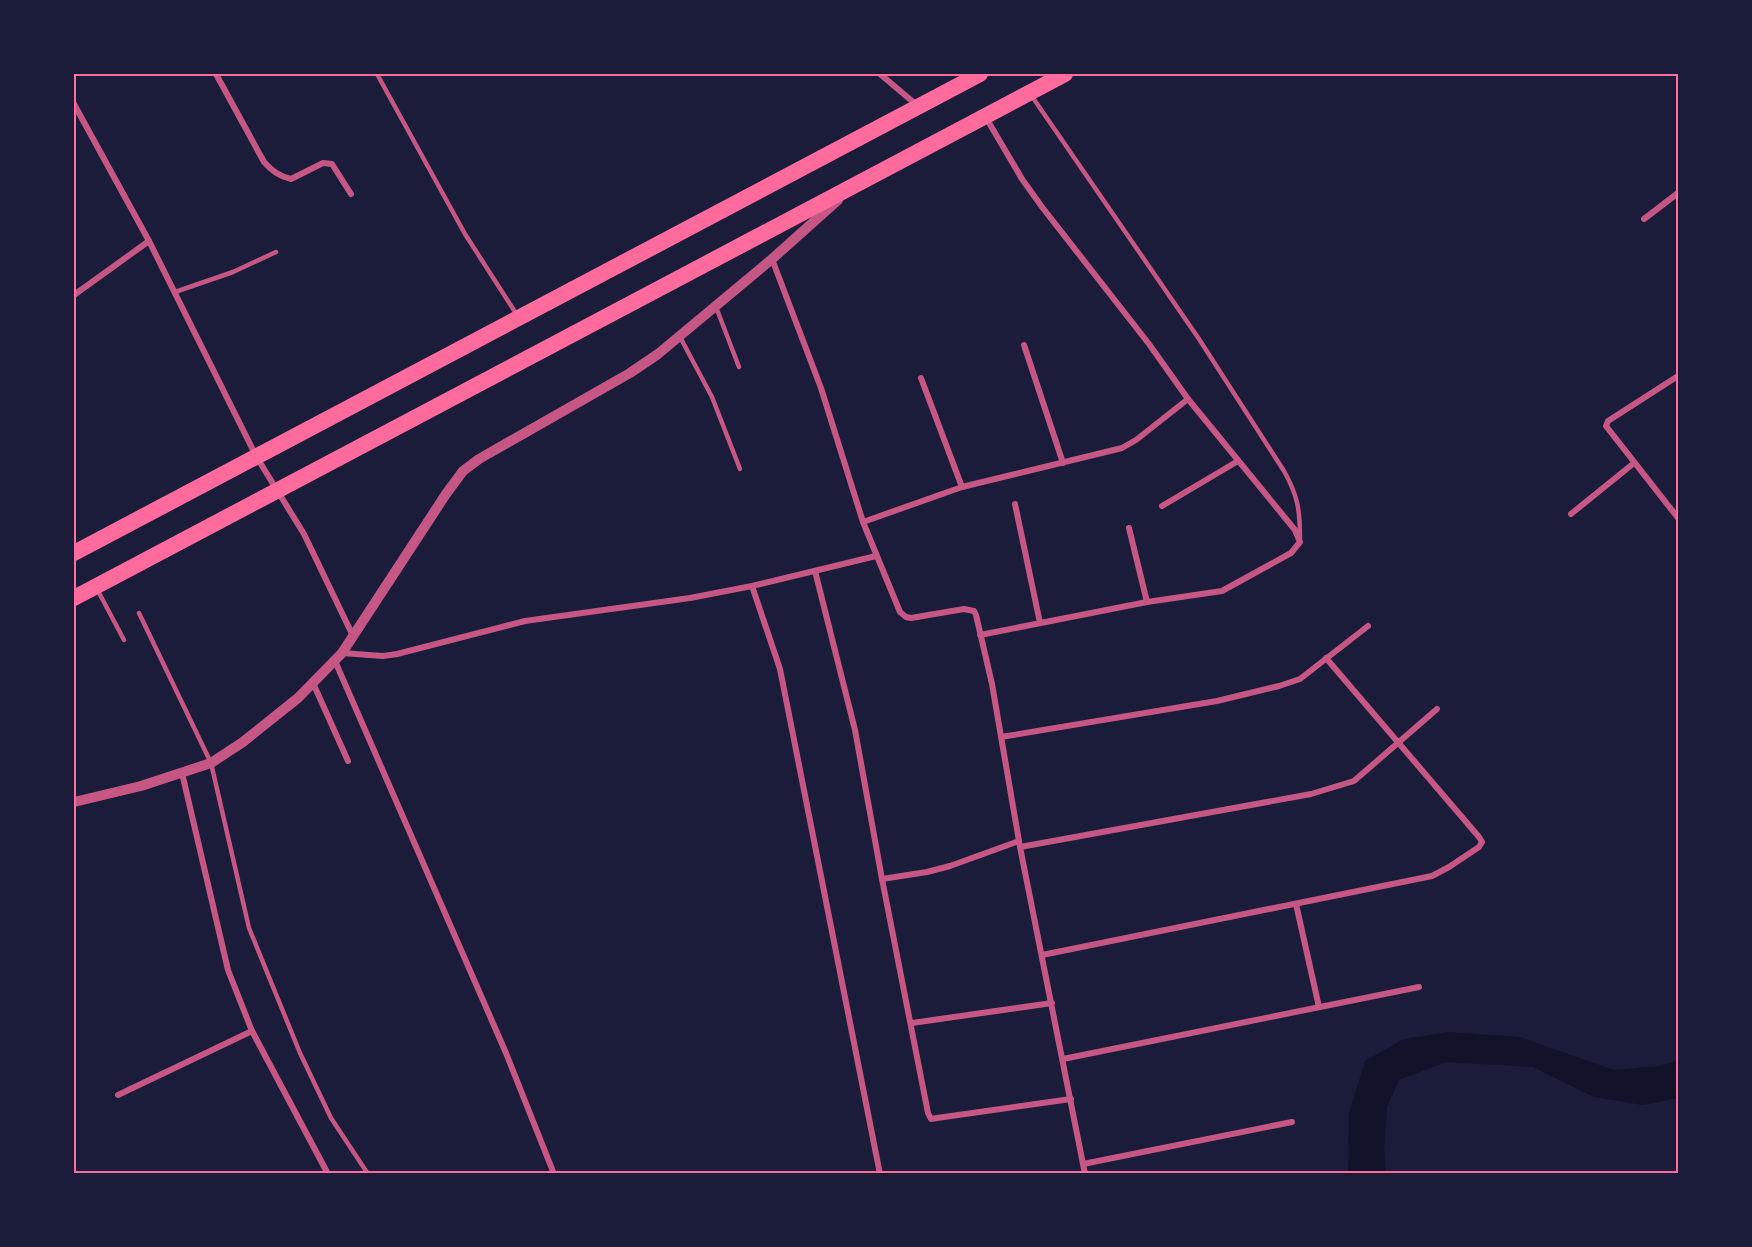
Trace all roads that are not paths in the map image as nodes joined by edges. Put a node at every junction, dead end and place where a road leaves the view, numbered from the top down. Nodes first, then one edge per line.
1 (216, 74) edge
2 (377, 74) edge
3 (880, 74) edge
4 (980, 74) edge
5 (1065, 74) edge
6 (1029, 93) junction
7 (74, 104) edge
8 (918, 106) junction
9 (985, 116) junction
10 (884, 169) junction
11 (1678, 193) edge
12 (351, 194) dead end
13 (1644, 219) dead end
14 (149, 242) junction
15 (276, 252) dead end
16 (771, 259) junction
17 (175, 292) junction
18 (74, 295) edge
19 (716, 307) junction
20 (518, 317) junction
21 (681, 337) junction
22 (1024, 345) dead end
23 (739, 367) dead end
24 (1678, 376) edge
25 (921, 378) dead end
26 (1188, 399) junction
27 (256, 456) junction
28 (1238, 461) junction
29 (1063, 463) junction
30 (1634, 463) junction
31 (740, 469) dead end
32 (962, 487) junction
33 (278, 489) junction
34 (1015, 504) dead end
35 (1678, 505) edge
36 (1162, 506) dead end
37 (1671, 509) junction
38 (1571, 514) dead end
39 (1678, 518) edge
40 (863, 522) junction
41 (1129, 528) dead end
42 (1300, 542) junction
43 (74, 553) edge
44 (876, 556) junction
45 (815, 571) junction
46 (95, 586) junction
47 (752, 586) junction
48 (74, 598) edge
49 (1147, 602) junction
50 (139, 613) dead end
51 (1040, 623) junction
52 (1368, 626) dead end
53 (980, 635) junction
54 (353, 636) junction
55 (124, 640) dead end
56 (339, 657) junction
57 (1326, 658) junction
58 (313, 683) junction
59 (1437, 710) dead end
60 (1001, 737) junction
61 (1398, 741) junction
62 (348, 761) dead end
63 (211, 763) junction
64 (182, 774) junction
65 (74, 802) edge
66 (1020, 844) junction
67 (882, 879) junction
68 (1296, 904) junction
69 (1042, 955) junction
70 (1419, 987) dead end
71 (1052, 1003) junction
72 (1319, 1007) junction
73 (912, 1023) junction
74 (252, 1030) junction
75 (1063, 1059) junction
76 (118, 1095) dead end
77 (1071, 1099) junction
78 (1292, 1122) dead end
79 (1083, 1164) junction
80 (328, 1173) edge
81 (368, 1173) edge
82 (554, 1173) edge
83 (880, 1173) edge
84 (1085, 1173) edge

1 - 12 street
2 - 20 lane
3 - 8 street
4 - 8 highway
5 - 6 highway
6 - 9 highway
6 - 42 lane
7 - 14 street
8 - 20 highway
9 - 10 highway
9 - 26 street
10 - 16 street
10 - 33 highway
11 - 13 street
14 - 17 street
14 - 18 street
15 - 17 lane
16 - 19 street
16 - 40 street
17 - 27 street
19 - 21 street
19 - 23 lane
20 - 27 highway
21 - 31 lane
21 - 54 street
22 - 29 street
24 - 30 street
25 - 32 street
26 - 28 street
26 - 29 street
27 - 33 street
27 - 43 highway
28 - 36 street
28 - 42 street
29 - 32 street
30 - 37 street
30 - 38 street
32 - 40 street
33 - 46 highway
33 - 54 street
34 - 51 street
35 - 37 street
37 - 39 street
40 - 44 street
41 - 49 street
42 - 49 street
44 - 45 street
44 - 53 street
45 - 47 street
45 - 67 street
46 - 48 highway
46 - 55 lane
47 - 56 street
47 - 83 street
49 - 51 street
50 - 63 lane
51 - 53 street
52 - 57 street
53 - 60 street
54 - 56 street
56 - 58 street
56 - 82 street
57 - 60 street
57 - 61 street
58 - 62 street
58 - 63 street
59 - 61 street
60 - 66 street
61 - 66 street
61 - 68 street
63 - 64 street
63 - 81 lane
64 - 65 street
64 - 74 street
66 - 67 street
66 - 69 street
67 - 73 street
68 - 69 street
68 - 72 street
69 - 71 street
70 - 72 street
71 - 73 street
71 - 75 street
72 - 75 street
73 - 77 street
74 - 76 street
74 - 80 street
75 - 77 street
77 - 79 street
78 - 79 street
79 - 84 street

